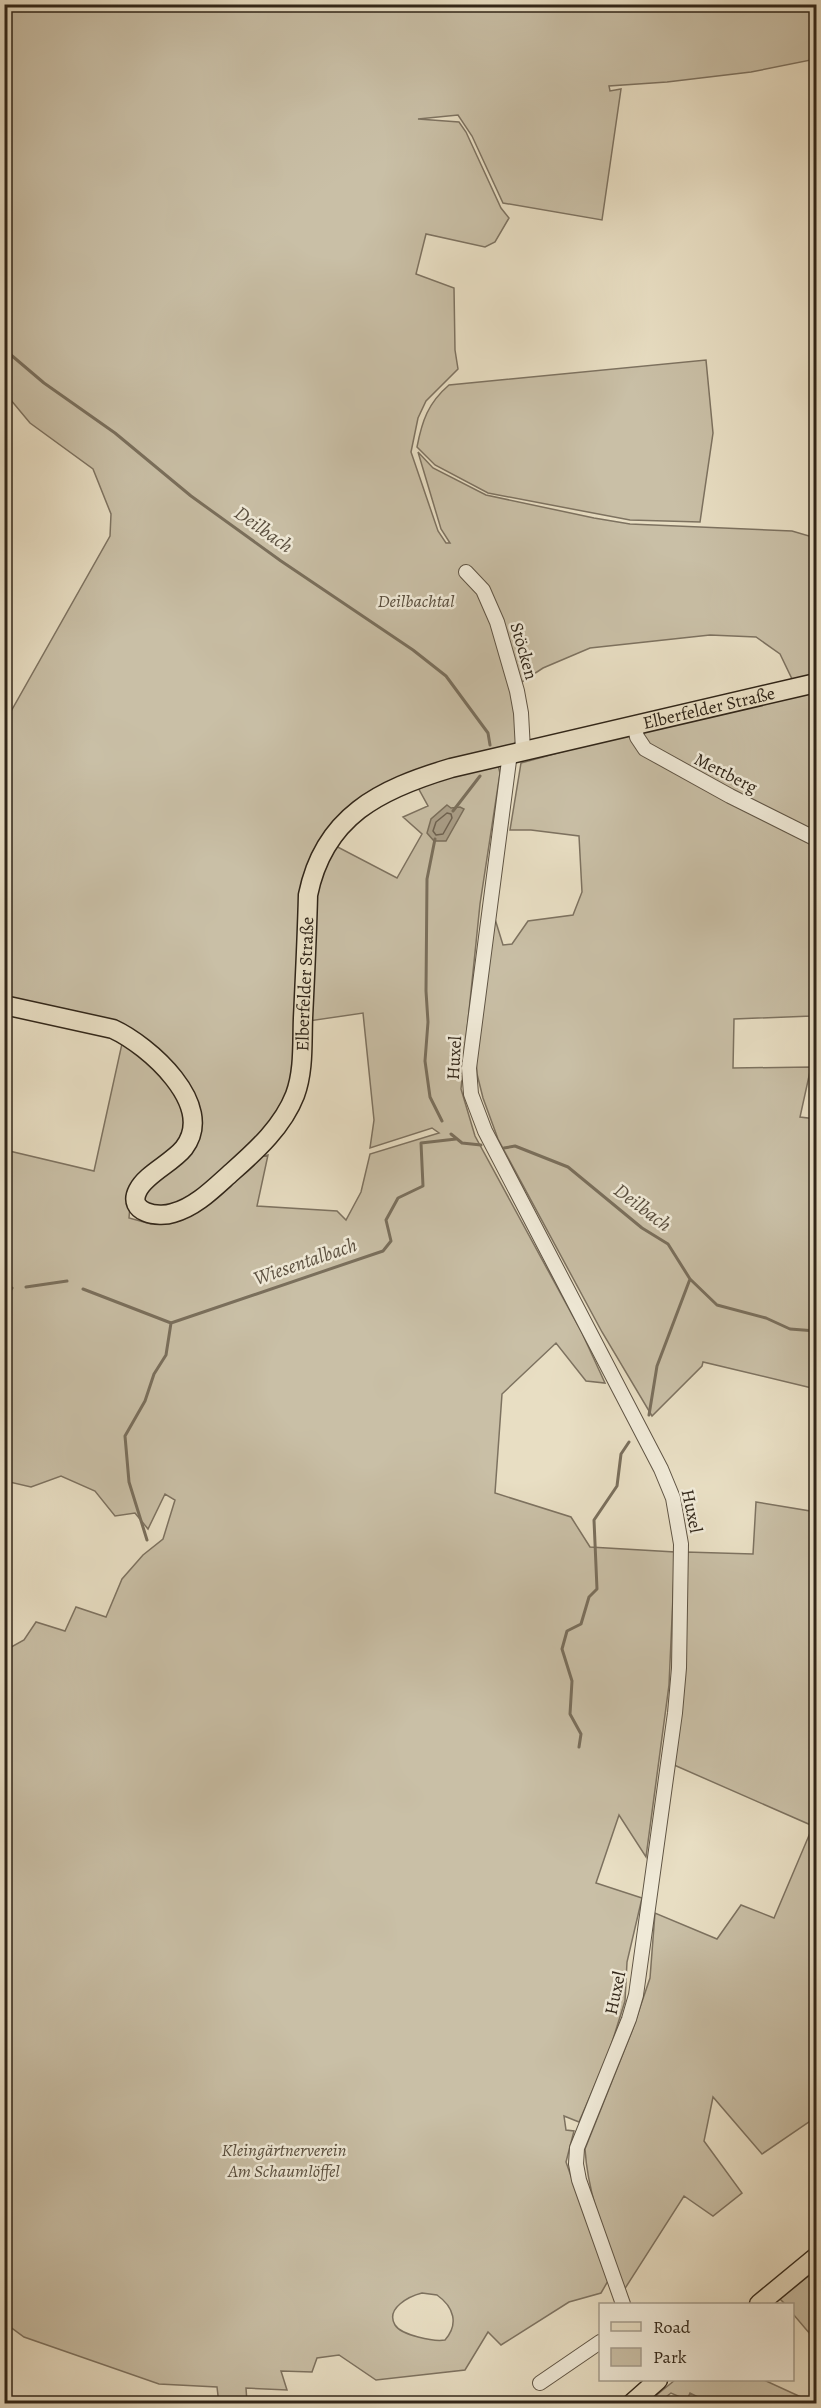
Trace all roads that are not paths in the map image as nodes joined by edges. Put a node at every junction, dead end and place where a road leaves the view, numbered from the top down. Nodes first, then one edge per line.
1 (466, 572) dead end
2 (816, 683) edge
3 (634, 724) junction
4 (516, 751) junction
5 (816, 839) edge
6 (4, 1005) edge
7 (816, 2257) edge
8 (623, 2303) edge
9 (760, 2303) edge
10 (599, 2343) edge
11 (654, 2381) edge
12 (540, 2383) dead end
13 (631, 2403) edge

1 - 4 street, Stöcken
2 - 3 main road, Elberfelder Straße
3 - 4 main road, Elberfelder Straße
3 - 5 street, Mettberg
4 - 6 main road, Elberfelder Straße
4 - 8 street, Huxel
7 - 9 main road
10 - 12 street
11 - 13 main road

